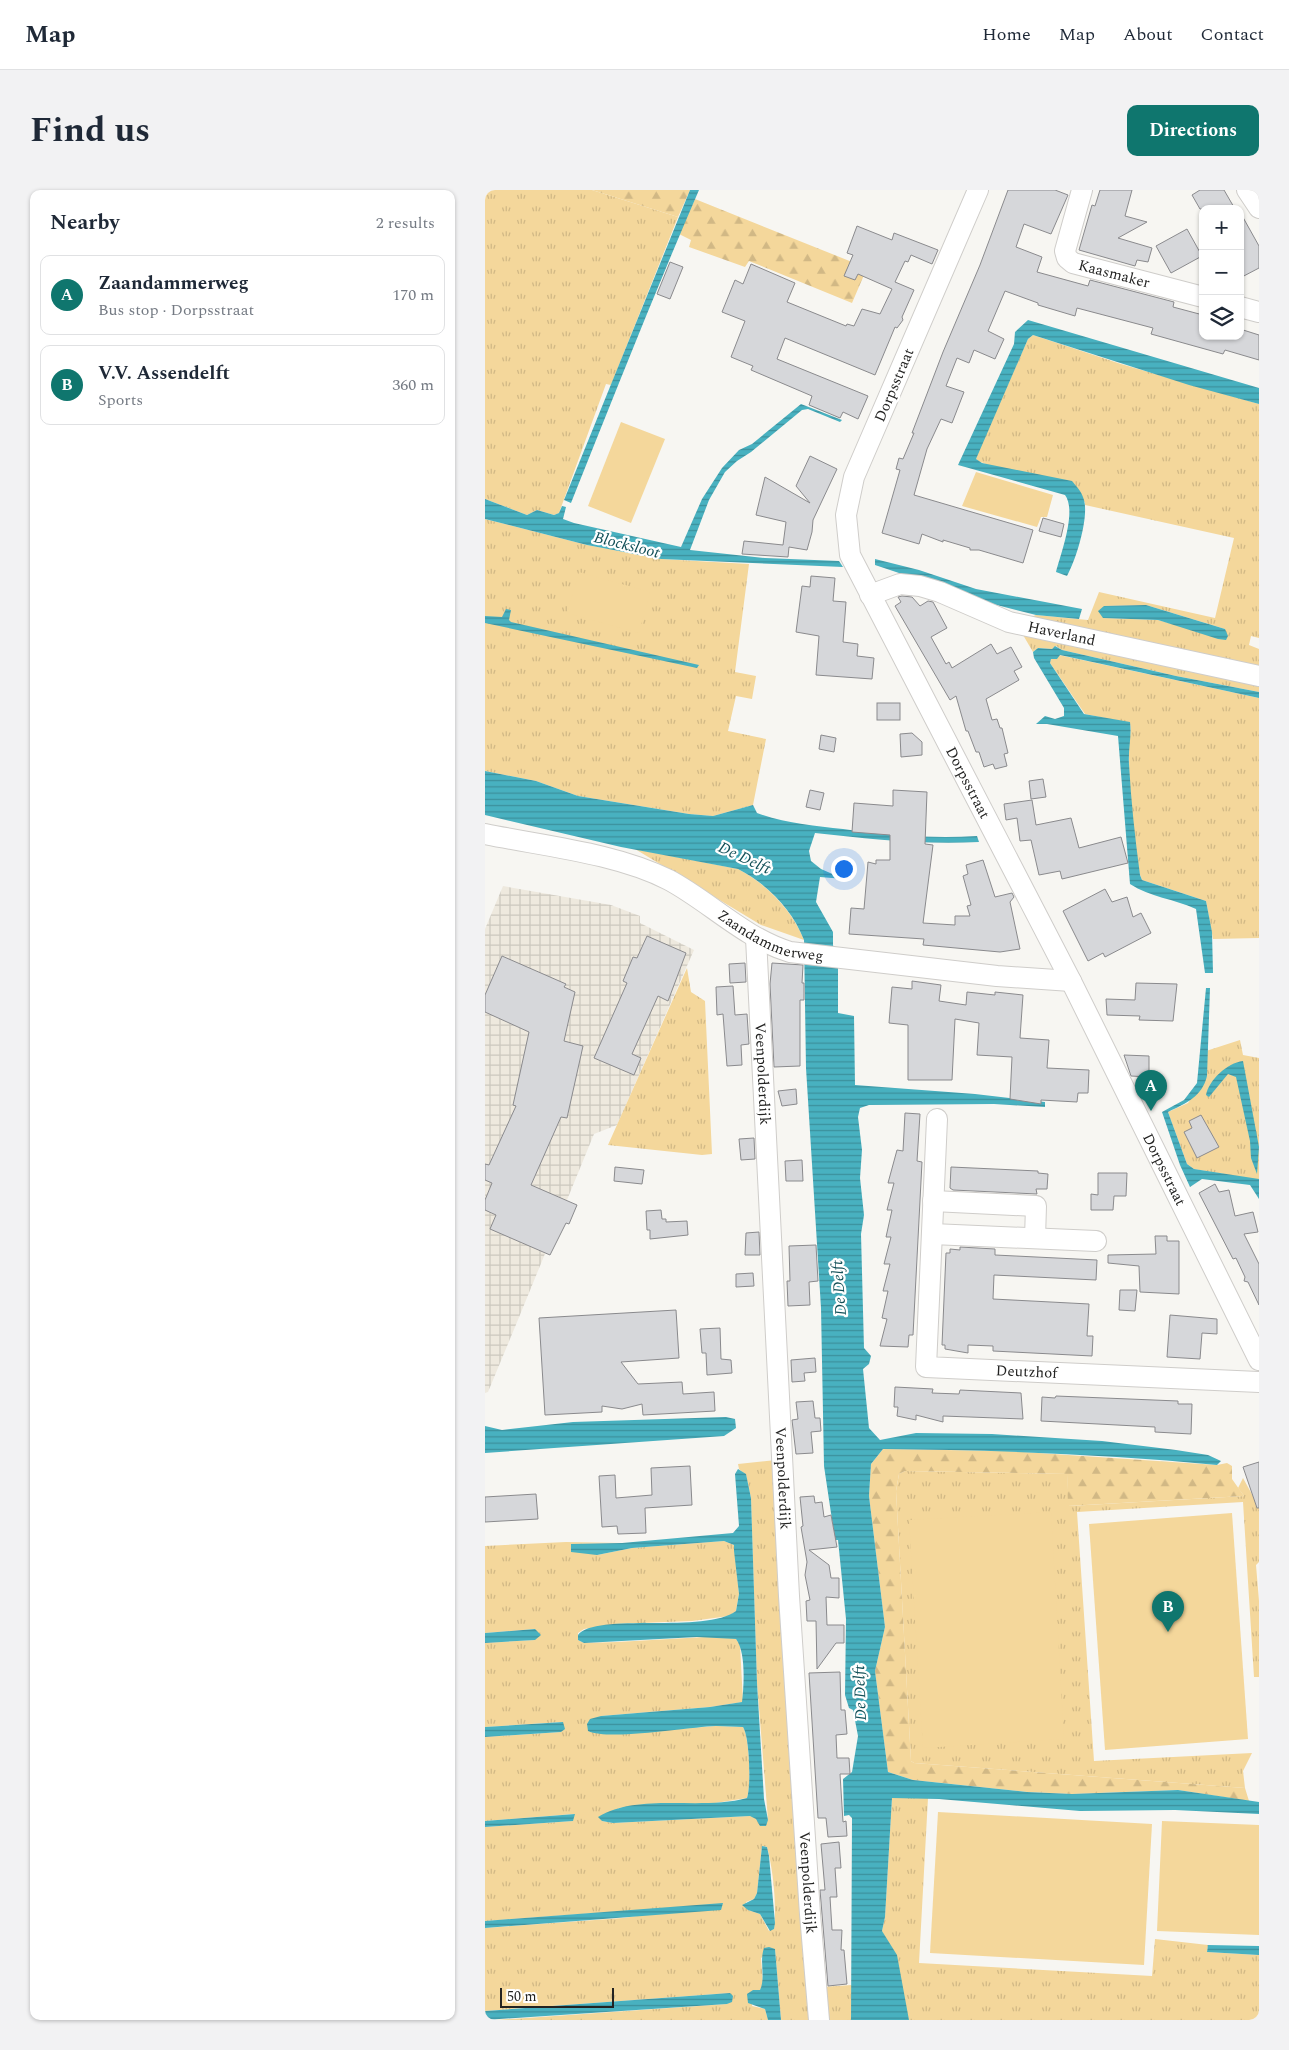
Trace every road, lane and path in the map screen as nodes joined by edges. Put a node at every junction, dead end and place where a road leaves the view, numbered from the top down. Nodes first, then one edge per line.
1 (978, 190) edge
2 (1082, 190) edge
3 (1247, 190) edge
4 (1259, 208) edge
5 (1199, 296) edge
6 (870, 595) junction
7 (1259, 676) edge
8 (485, 834) edge
9 (757, 938) junction
10 (1071, 981) junction
11 (937, 1119) dead end
12 (933, 1201) junction
13 (932, 1234) junction
14 (1035, 1238) junction
15 (1096, 1241) dead end
16 (1259, 1360) edge
17 (1259, 1382) edge
18 (819, 2020) edge

1 - 6 street, Dorpsstraat
2 - 5 street, Kaasmaker
3 - 4 street
6 - 7 street, Haverland
6 - 10 street, Dorpsstraat
8 - 9 street, Zaandammerweg
9 - 10 street, Zaandammerweg
9 - 18 street, Veenpolderdijk
10 - 16 street, Dorpsstraat
11 - 12 street, Deutzhof
12 - 13 street, Deutzhof
12 - 14 street
13 - 14 street
13 - 17 street, Deutzhof
14 - 15 street

